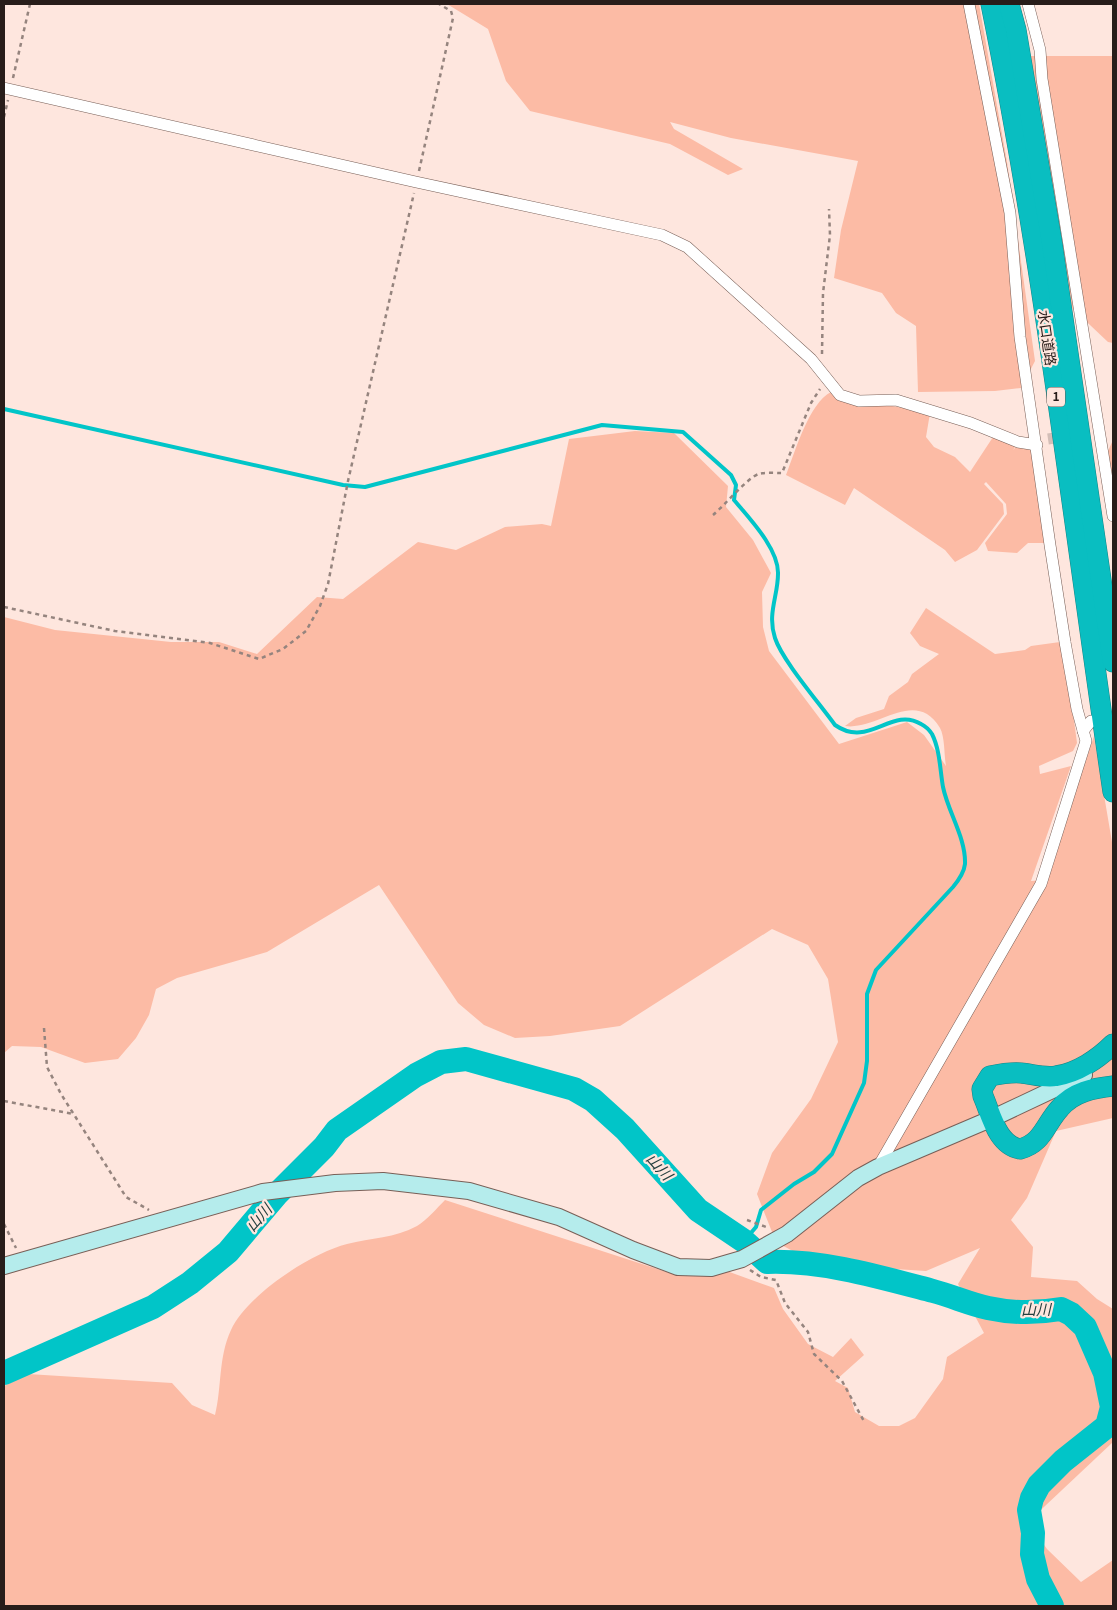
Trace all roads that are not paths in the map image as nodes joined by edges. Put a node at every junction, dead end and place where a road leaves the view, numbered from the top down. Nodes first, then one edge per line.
1 (969, 4) edge
2 (991, 4) edge
3 (1009, 4) edge
4 (1028, 4) edge
5 (7, 88) edge
6 (1040, 442) junction
7 (1113, 516) edge
8 (1113, 662) edge
9 (1091, 721) dead end
10 (1083, 731) junction
11 (1113, 792) edge
12 (1113, 1044) edge
13 (1113, 1056) edge
14 (1113, 1086) edge
15 (993, 1118) junction
16 (878, 1167) junction
17 (4, 1266) edge

1 - 6 street
2 - 11 highway, 水口道路 / 1
3 - 8 highway, 水口道路 / 1
4 - 7 street
5 - 6 street
6 - 10 street
9 - 10 street
10 - 16 street
12 - 15 highway
13 - 15 street
14 - 15 highway
15 - 16 street
16 - 17 street

